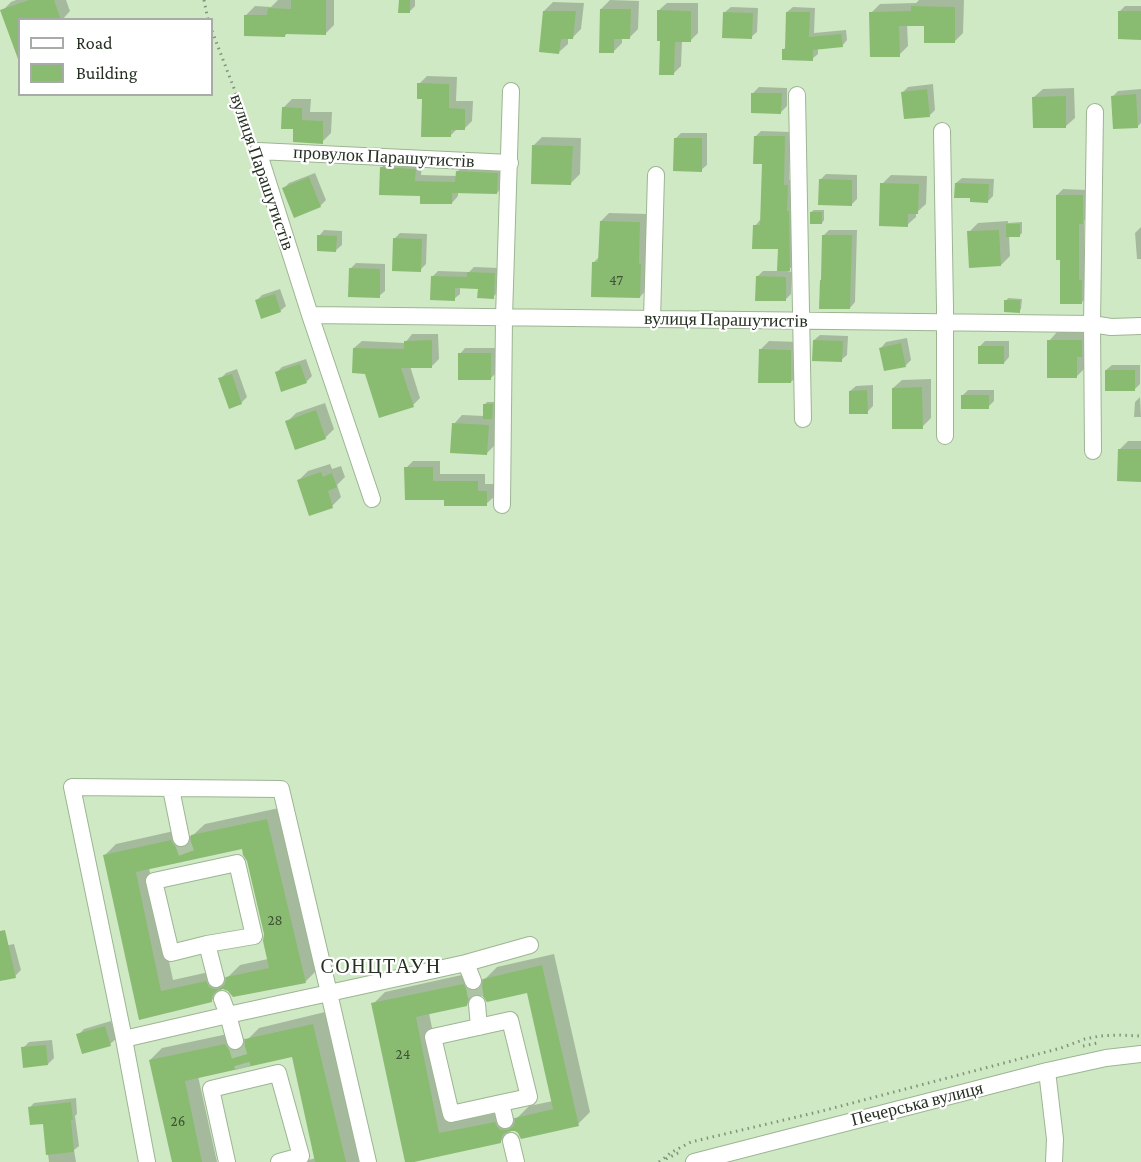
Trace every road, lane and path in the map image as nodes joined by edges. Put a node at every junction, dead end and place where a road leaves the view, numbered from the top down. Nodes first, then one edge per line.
1 (204, 0) edge
2 (208, 18) edge
3 (213, 34) edge
4 (511, 91) dead end
5 (797, 95) dead end
6 (1095, 112) dead end
7 (942, 131) dead end
8 (258, 151) junction
9 (510, 163) junction
10 (656, 175) dead end
11 (310, 315) junction
12 (504, 317) junction
13 (652, 319) junction
14 (800, 321) junction
15 (945, 323) junction
16 (1092, 324) junction
17 (1141, 326) edge
18 (802, 419) dead end
19 (945, 436) dead end
20 (1093, 451) dead end
21 (372, 499) dead end
22 (502, 505) dead end
23 (171, 789) junction
24 (181, 838) tunnel mouth
25 (207, 944) junction
26 (531, 945) dead end
27 (466, 963) junction
28 (216, 979) dead end
29 (473, 981) tunnel mouth
30 (329, 993) junction
31 (477, 1004) tunnel mouth
32 (225, 1007) junction
33 (479, 1027) junction
34 (1141, 1036) edge
35 (124, 1039) junction
36 (235, 1041) tunnel mouth
37 (1141, 1054) edge
38 (1047, 1071) junction
39 (501, 1103) junction
40 (506, 1120) dead end
41 (511, 1141) dead end
42 (147, 1162) edge
43 (227, 1162) edge
44 (279, 1162) edge
45 (368, 1162) edge
46 (516, 1162) edge
47 (659, 1162) edge
48 (694, 1162) edge
49 (1054, 1162) edge

1 - 2 path
3 - 8 path, вулиця Парашутистів
4 - 9 street
5 - 14 street
6 - 16 street
7 - 15 street
8 - 9 street, провулок Парашутистів
8 - 11 street, вулиця Парашутистів
9 - 12 street
10 - 13 street
11 - 12 street, вулиця Парашутистів
11 - 21 street, вулиця Парашутистів
12 - 13 street, вулиця Парашутистів
12 - 22 street
13 - 14 street, вулиця Парашутистів
14 - 15 street, вулиця Парашутистів
14 - 18 street
15 - 16 street, вулиця Парашутистів
15 - 19 street
16 - 17 street, вулиця Парашутистів
16 - 20 street
23 - 24 street
23 - 30 street
23 - 35 street
25 - 25 street
25 - 28 street
26 - 27 street
27 - 29 street
27 - 30 street
30 - 32 street
30 - 45 street
31 - 33 street
32 - 35 street
32 - 36 street
33 - 39 street
33 - 39 street
34 - 47 path
35 - 42 street
37 - 38 street, Печерська вулиця
38 - 48 street, Печерська вулиця
38 - 49 street
39 - 40 street
41 - 46 street
43 - 44 street

